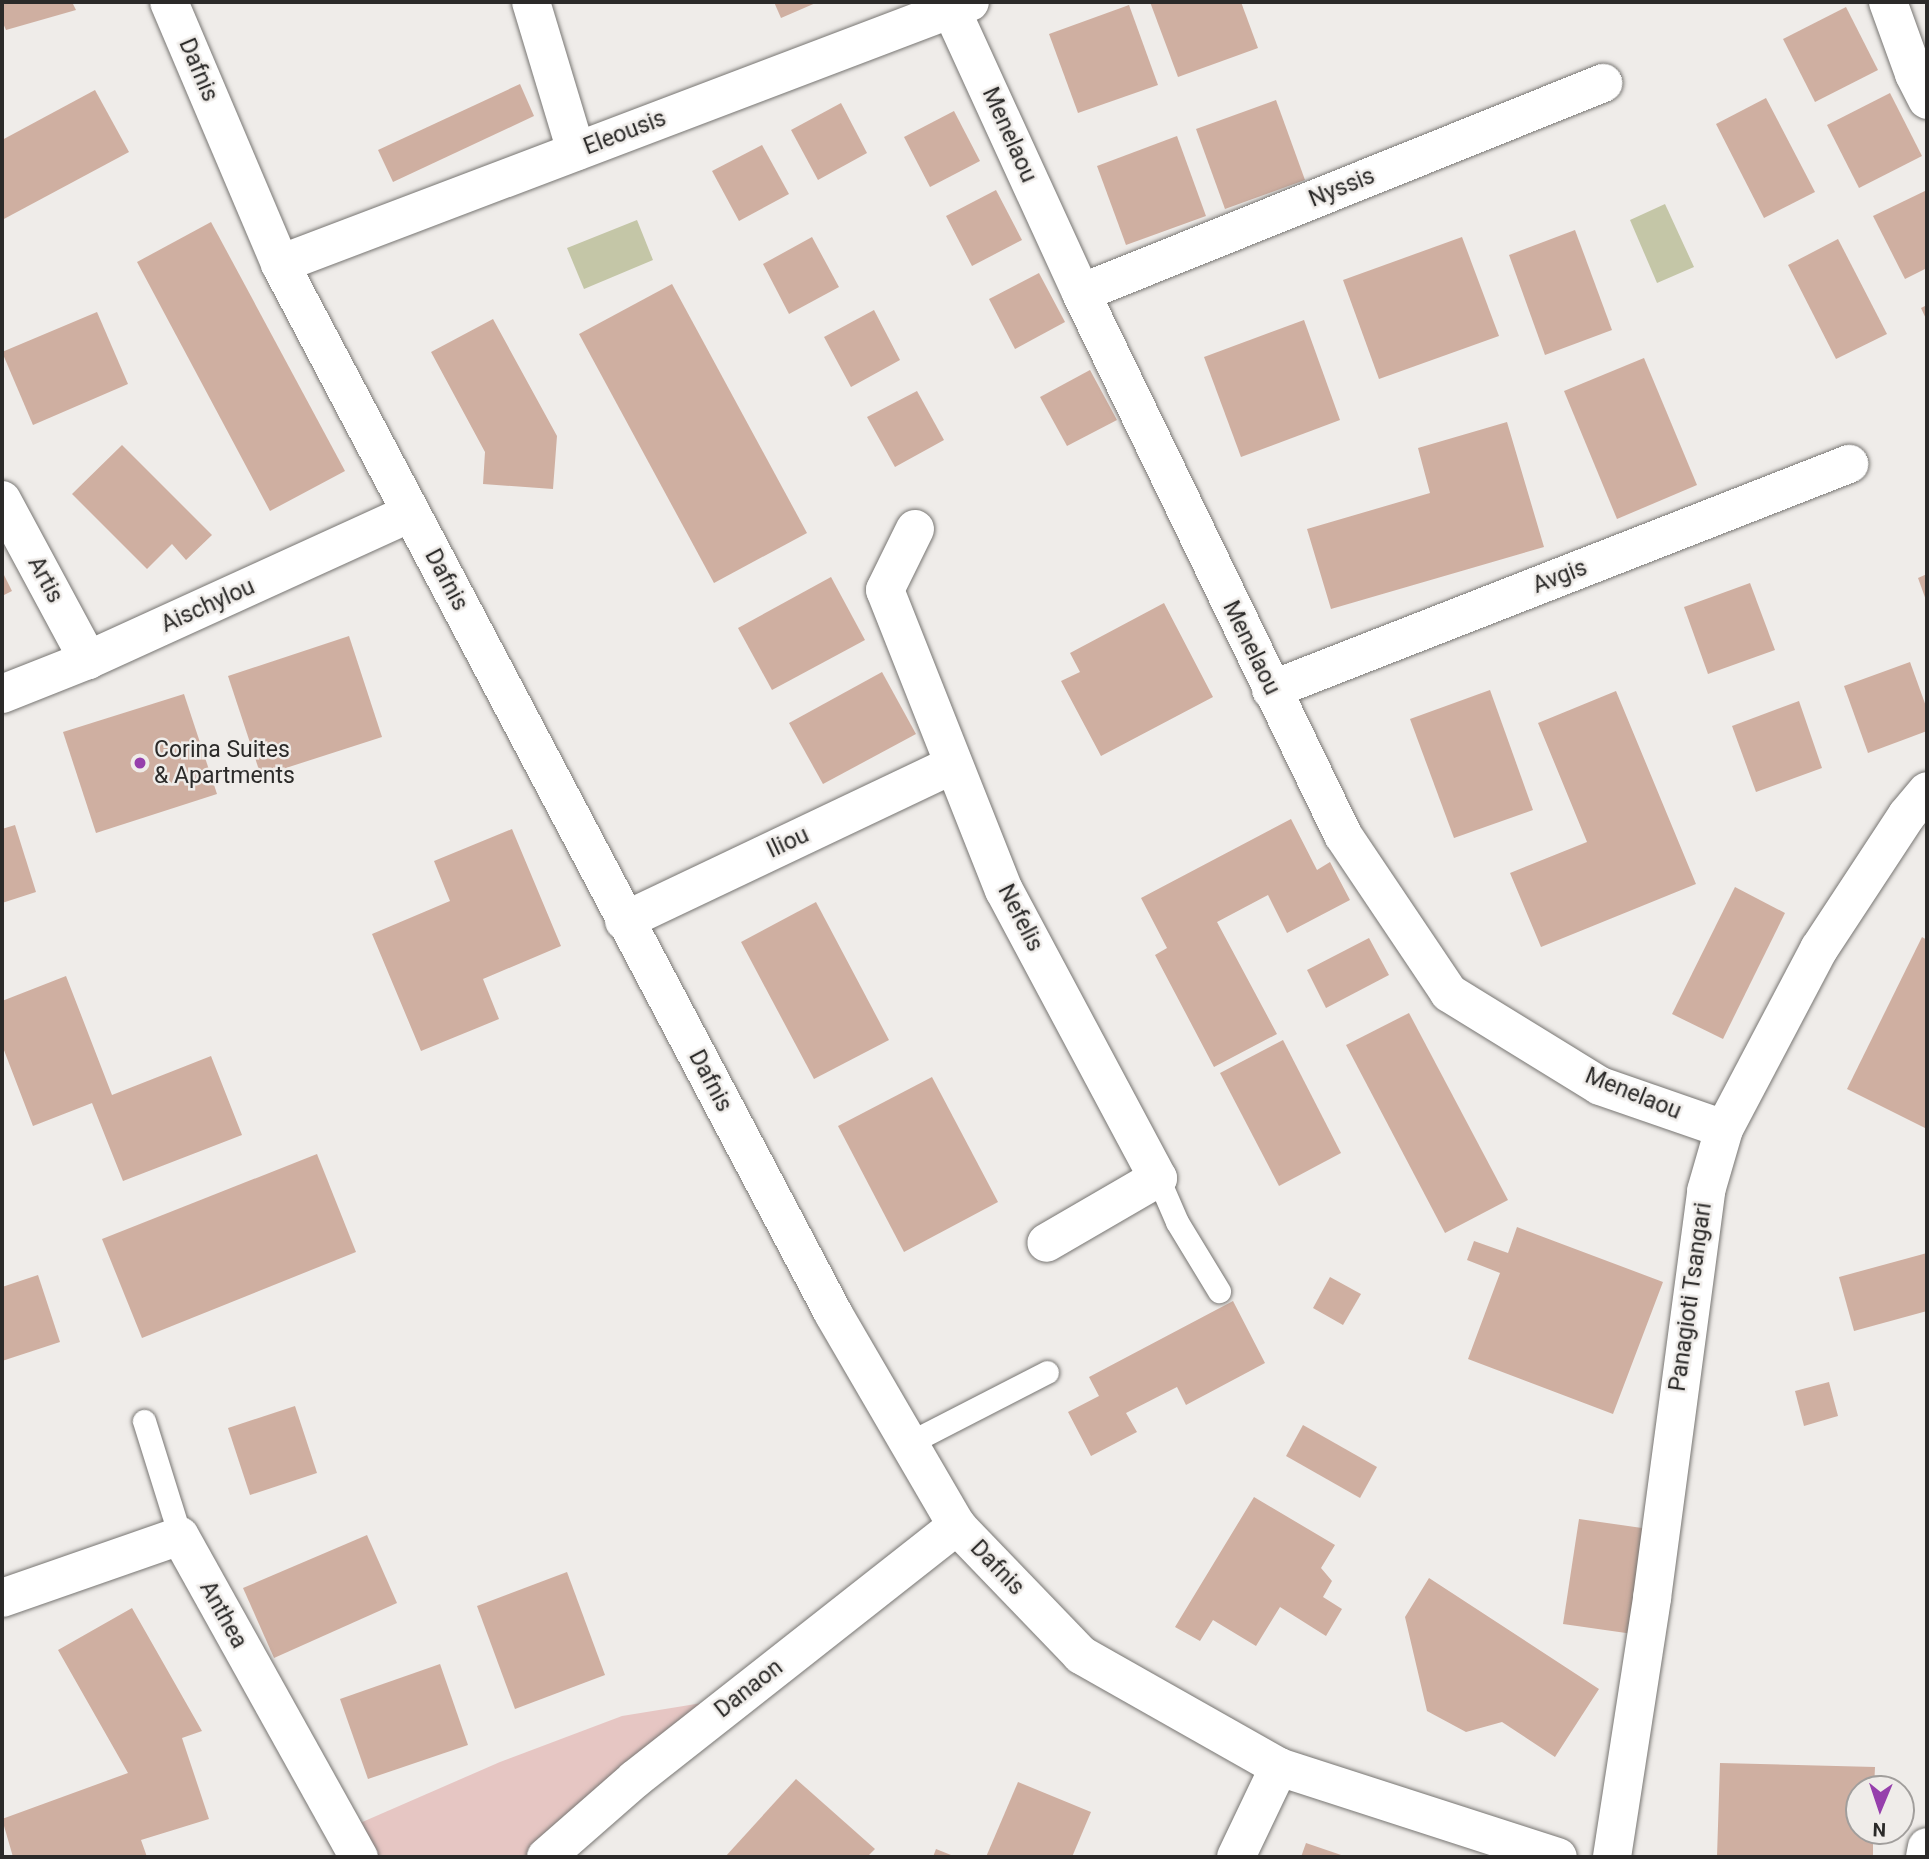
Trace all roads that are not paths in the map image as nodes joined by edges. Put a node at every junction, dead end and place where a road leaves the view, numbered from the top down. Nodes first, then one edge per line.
1 (169, 2) edge
2 (531, 2) edge
3 (1888, 2) edge
4 (961, 5) edge
5 (1603, 83) dead end
6 (1927, 100) edge
7 (576, 152) junction
8 (280, 264) junction
9 (1081, 293) junction
10 (1849, 464) dead end
11 (2, 500) edge
12 (411, 513) junction
13 (915, 529) dead end
14 (88, 660) junction
15 (1271, 690) junction
16 (2, 694) edge
17 (952, 765) junction
18 (1927, 791) edge
19 (624, 921) junction
20 (1724, 1129) junction
21 (1158, 1178) junction
22 (1046, 1243) dead end
23 (1219, 1291) dead end
24 (1047, 1372) dead end
25 (144, 1421) dead end
26 (909, 1443) junction
27 (957, 1526) junction
28 (180, 1536) junction
29 (2, 1598) edge
30 (1279, 1767) junction
31 (1927, 1847) edge
32 (359, 1857) edge
33 (546, 1857) edge
34 (1237, 1857) edge
35 (1558, 1857) edge
36 (1612, 1857) edge
37 (1925, 1857) edge

1 - 8 street, Dafnis
2 - 7 street
3 - 6 street
4 - 7 street, Eleousis
4 - 9 street, Menelaou
5 - 9 street, Nyssis
7 - 8 street, Eleousis
8 - 12 street, Dafnis
9 - 15 street, Menelaou
10 - 15 street, Avgis
11 - 14 street, Artis
12 - 14 street, Aischylou
12 - 19 street, Dafnis
13 - 17 street, Nefelis
14 - 16 street, Aischylou
15 - 20 street, Menelaou
17 - 19 street, Iliou
17 - 21 street, Nefelis
18 - 20 street, Panagioti Tsangari
19 - 26 street, Dafnis
20 - 36 street, Panagioti Tsangari
21 - 22 street
21 - 23 lane
24 - 26 lane
25 - 28 lane
26 - 27 street, Dafnis
27 - 30 street, Dafnis
27 - 33 street, Danaon
28 - 29 street
28 - 32 street, Anthea
30 - 34 street
30 - 35 street, Dafnis
31 - 37 street

